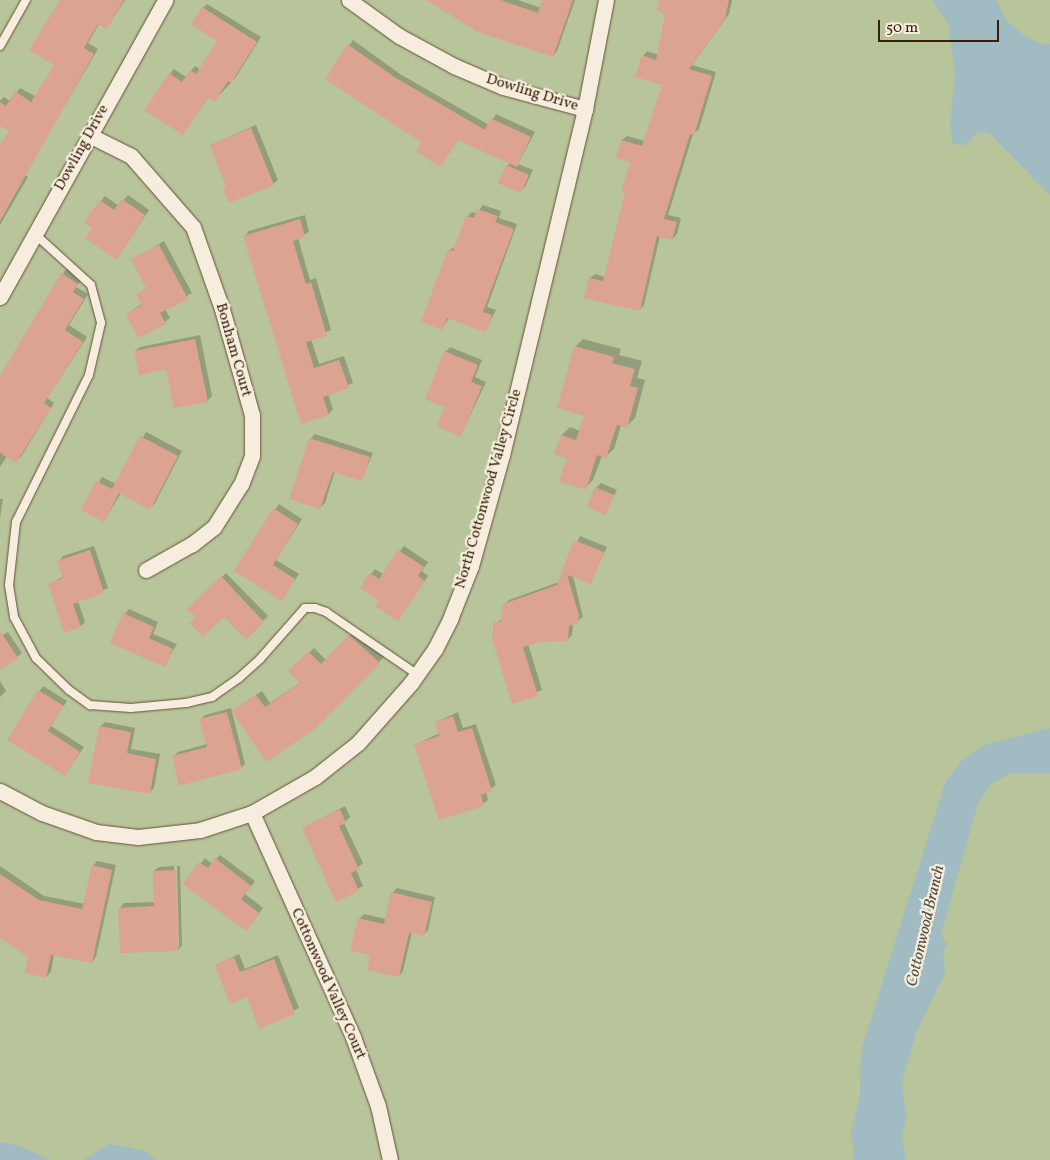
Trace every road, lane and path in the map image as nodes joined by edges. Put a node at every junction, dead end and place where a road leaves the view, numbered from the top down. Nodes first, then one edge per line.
1 (26, 0) edge
2 (165, 0) edge
3 (350, 0) edge
4 (606, 0) edge
5 (0, 46) edge
6 (585, 109) junction
7 (89, 135) junction
8 (36, 235) junction
9 (0, 297) edge
10 (146, 570) dead end
11 (418, 675) junction
12 (0, 791) edge
13 (252, 813) junction
14 (390, 1160) edge

1 - 5 lane
2 - 7 street, Dowling Drive
3 - 6 street, Dowling Drive
4 - 6 street, North Cottonwood Valley Circle
6 - 11 street, North Cottonwood Valley Circle
7 - 8 street, Dowling Drive
7 - 10 street, Bonham Court
8 - 9 street, Dowling Drive
8 - 11 lane
11 - 13 street, North Cottonwood Valley Circle
12 - 13 street, North Cottonwood Valley Circle
13 - 14 street, Cottonwood Valley Court

